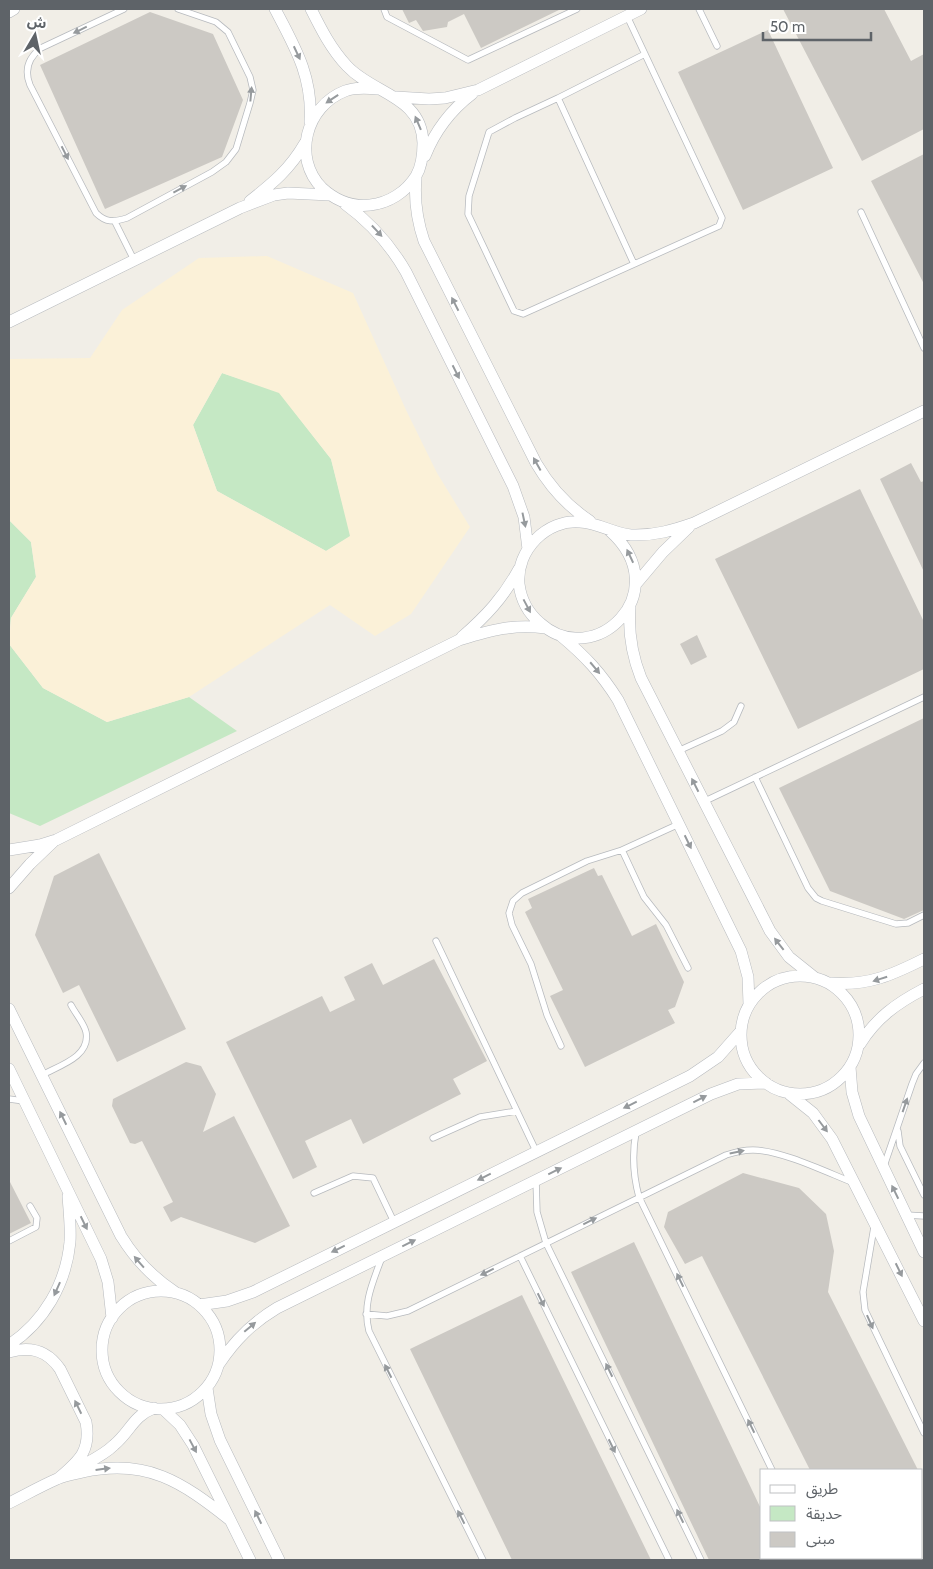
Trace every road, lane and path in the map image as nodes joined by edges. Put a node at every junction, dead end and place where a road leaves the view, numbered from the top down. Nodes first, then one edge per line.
1 (14, 9) edge
2 (124, 9) edge
3 (178, 9) edge
4 (275, 9) edge
5 (311, 9) edge
6 (384, 9) edge
7 (577, 9) edge
8 (641, 9) edge
9 (699, 9) edge
10 (9, 12) edge
11 (626, 16) junction
12 (717, 46) dead end
13 (645, 54) junction
14 (378, 89) junction
15 (478, 90) junction
16 (396, 97) junction
17 (558, 98) junction
18 (310, 125) junction
19 (305, 142) junction
20 (419, 169) junction
21 (335, 198) junction
22 (240, 208) junction
23 (861, 212) dead end
24 (116, 222) junction
25 (134, 260) junction
26 (634, 264) junction
27 (9, 322) edge
28 (924, 348) edge
29 (924, 411) edge
30 (694, 523) junction
31 (594, 524) junction
32 (610, 532) junction
33 (528, 549) junction
34 (521, 565) junction
35 (636, 584) junction
36 (630, 607) junction
37 (546, 628) junction
38 (559, 635) junction
39 (459, 640) junction
40 (924, 697) edge
41 (740, 706) dead end
42 (678, 751) junction
43 (755, 777) junction
44 (703, 802) junction
45 (679, 824) junction
46 (56, 840) junction
47 (9, 850) edge
48 (622, 850) junction
49 (9, 888) edge
50 (924, 915) edge
51 (436, 941) dead end
52 (924, 959) edge
53 (688, 968) dead end
54 (814, 977) junction
55 (829, 983) junction
56 (924, 989) edge
57 (71, 1004) dead end
58 (749, 1004) junction
59 (9, 1009) edge
60 (741, 1031) junction
61 (859, 1045) junction
62 (561, 1046) dead end
63 (924, 1063) edge
64 (850, 1067) junction
65 (10, 1075) edge
66 (42, 1075) junction
67 (766, 1083) junction
68 (788, 1093) junction
69 (9, 1099) edge
70 (24, 1101) junction
71 (517, 1111) junction
72 (898, 1126) junction
73 (636, 1132) junction
74 (433, 1138) dead end
75 (536, 1151) junction
76 (883, 1168) junction
77 (536, 1180) junction
78 (856, 1184) junction
79 (68, 1189) junction
80 (314, 1193) dead end
81 (924, 1195) edge
82 (639, 1197) junction
83 (30, 1206) dead end
84 (906, 1215) junction
85 (924, 1216) edge
86 (394, 1222) junction
87 (875, 1223) junction
88 (9, 1241) edge
89 (546, 1243) junction
90 (924, 1252) edge
91 (382, 1256) junction
92 (520, 1256) junction
93 (176, 1293) junction
94 (199, 1304) junction
95 (366, 1314) junction
96 (112, 1318) junction
97 (924, 1321) edge
98 (9, 1345) edge
99 (9, 1352) edge
100 (219, 1364) junction
101 (206, 1388) junction
102 (158, 1408) junction
103 (924, 1433) edge
104 (772, 1469) edge
105 (59, 1478) junction
106 (9, 1502) edge
107 (230, 1520) junction
108 (250, 1560) edge
109 (279, 1560) edge
110 (483, 1560) edge
111 (668, 1560) edge
112 (701, 1560) edge

1 - 10 street
2 -> 24 lane
24 -> 3 lane
4 -> 18 street
5 - 14 street
6 - 7 lane
8 - 11 street
9 - 12 lane
11 - 13 lane
11 - 15 street
13 - 17 lane
13 - 26 lane
14 - 16 street
14 -> 18 street
15 - 16 street
15 - 20 street
20 -> 16 street
17 - 26 lane
17 - 26 lane
18 - 19 street
19 - 21 street
19 - 22 street
20 - 21 street
31 -> 20 street
21 - 22 street
21 -> 33 street
22 - 25 street
23 - 28 lane
24 - 25 lane
25 - 27 street
29 - 30 street
30 - 32 street
30 - 35 street
31 - 32 street
31 - 33 street
35 -> 32 street
33 - 34 street
34 -> 37 street
34 - 39 street
35 - 36 street
36 - 38 street
36 - 42 street
37 - 38 street
37 - 39 street
38 -> 45 street
39 - 46 street
40 - 43 lane
41 - 42 lane
44 -> 42 street
43 - 44 lane
43 - 50 lane
54 -> 44 street
45 - 48 lane
45 -> 58 street
46 - 47 street
46 - 49 street
48 - 53 lane
48 - 62 lane
51 - 71 lane
52 -> 55 street
54 - 55 street
54 - 58 street
55 - 61 street
56 - 61 street
57 - 66 lane
58 - 60 street
59 - 66 street
60 - 67 street
60 -> 75 street
61 - 64 street
72 -> 63 lane
64 - 68 street
64 - 76 street
65 - 70 street
93 -> 66 street
67 - 68 street
73 -> 67 street
68 -> 78 street
69 - 70 lane
70 - 79 street
71 - 74 lane
71 - 75 lane
72 - 76 lane
72 - 81 lane
77 -> 73 street
73 - 82 lane
75 -> 86 street
84 -> 76 street
77 - 89 lane
91 -> 77 street
82 -> 78 lane
78 - 87 street
79 -> 96 street
79 -> 98 street
80 - 86 lane
89 -> 82 lane
104 -> 82 lane
83 - 88 lane
84 - 85 lane
84 - 90 street
86 -> 94 street
87 -> 97 street
87 -> 103 lane
89 - 92 lane
112 -> 89 lane
91 - 95 lane
100 -> 91 street
92 -> 95 lane
92 -> 111 lane
93 - 94 street
93 - 96 street
94 - 100 street
110 -> 95 lane
96 - 102 street
105 -> 99 street
100 - 101 street
101 - 102 street
109 -> 101 street
102 - 105 street
102 -> 107 street
105 - 106 street
105 -> 107 street
107 - 108 street

